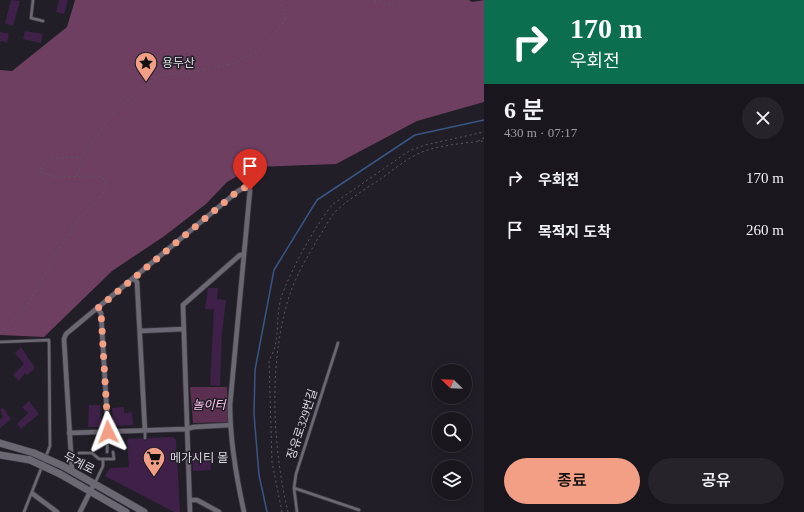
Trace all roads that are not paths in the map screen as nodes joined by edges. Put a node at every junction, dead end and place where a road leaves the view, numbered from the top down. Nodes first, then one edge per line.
1 (33, 0) edge
2 (43, 21) dead end
3 (244, 255) junction
4 (133, 278) junction
5 (98, 308) junction
6 (184, 329) junction
7 (140, 331) junction
8 (0, 342) edge
9 (338, 343) dead end
10 (230, 425) junction
11 (186, 429) junction
12 (145, 431) junction
13 (108, 432) junction
14 (69, 433) junction
15 (145, 438) dead end
16 (0, 443) edge
17 (107, 452) dead end
18 (113, 452) dead end
19 (79, 453) dead end
20 (0, 455) edge
21 (103, 459) junction
22 (72, 471) junction
23 (94, 484) junction
24 (294, 488) junction
25 (90, 492) junction
26 (33, 494) dead end
27 (190, 500) junction
28 (359, 510) dead end
29 (24, 512) edge
30 (57, 512) edge
31 (80, 512) edge
32 (126, 512) edge
33 (144, 512) edge
34 (190, 512) edge
35 (220, 512) edge
36 (244, 512) edge
37 (297, 512) edge

1 - 2 lane
3 - 4 street
3 - 6 street
3 - 10 street
4 - 5 street
4 - 7 street
5 - 13 street
5 - 14 street
6 - 7 street
6 - 11 street
7 - 12 street
8 - 29 lane
9 - 24 lane, 장유로329번길
10 - 11 street
10 - 36 street
11 - 12 street
11 - 27 street
12 - 13 street
12 - 15 lane
13 - 14 street
13 - 17 lane
14 - 22 street
16 - 22 main road, 무계로, bridge
18 - 21 lane
19 - 21 lane
20 - 25 main road, 무계로, bridge
21 - 23 lane
22 - 23 main road, 무계로
23 - 25 street
23 - 33 main road, 무계로
24 - 28 lane
24 - 37 lane, 장유로329번길
25 - 31 street
25 - 32 main road, 무계로
26 - 30 street
27 - 34 street
27 - 35 street

